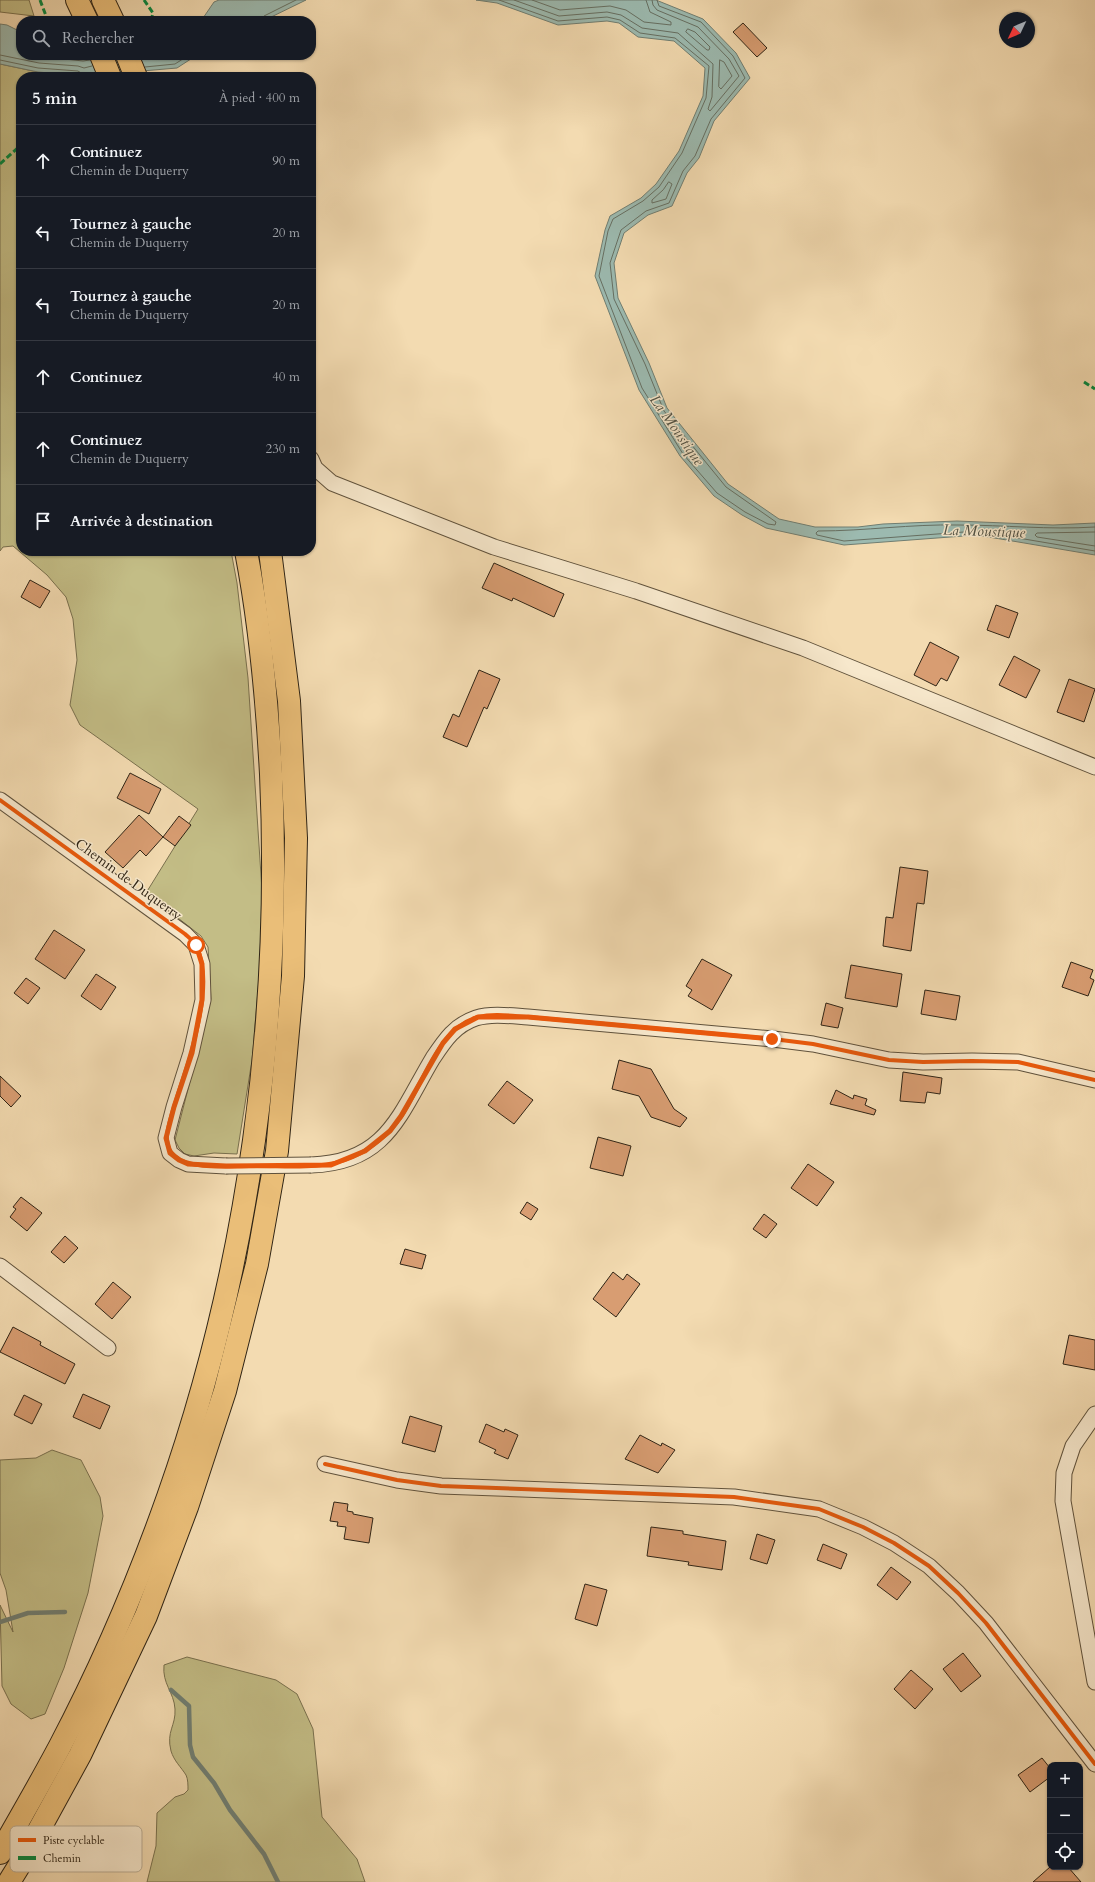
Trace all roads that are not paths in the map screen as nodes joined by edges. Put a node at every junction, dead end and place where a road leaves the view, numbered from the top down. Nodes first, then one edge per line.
1 (78, 0) edge
2 (103, 0) edge
3 (85, 16) edge
4 (111, 16) edge
5 (103, 60) edge
6 (129, 60) edge
7 (108, 72) edge
8 (134, 72) edge
9 (316, 469) edge
10 (247, 556) edge
11 (271, 556) edge
12 (1095, 767) edge
13 (0, 800) edge
14 (1095, 1080) edge
15 (0, 1266) edge
16 (108, 1348) dead end
17 (1095, 1414) edge
18 (325, 1464) dead end
19 (1095, 1682) edge
20 (1095, 1764) edge
21 (15, 1826) edge
22 (41, 1826) edge
23 (10, 1835) edge
24 (0, 1853) edge
25 (15, 1872) edge
26 (9, 1882) edge

1 - 3 highway
2 - 4 highway
5 - 7 highway
6 - 8 highway
9 - 12 street
10 - 21 highway
11 - 22 highway
13 - 14 street, Chemin de Duquerry, bridge
15 - 16 street
17 - 19 street
18 - 20 street
23 - 24 highway
25 - 26 highway

